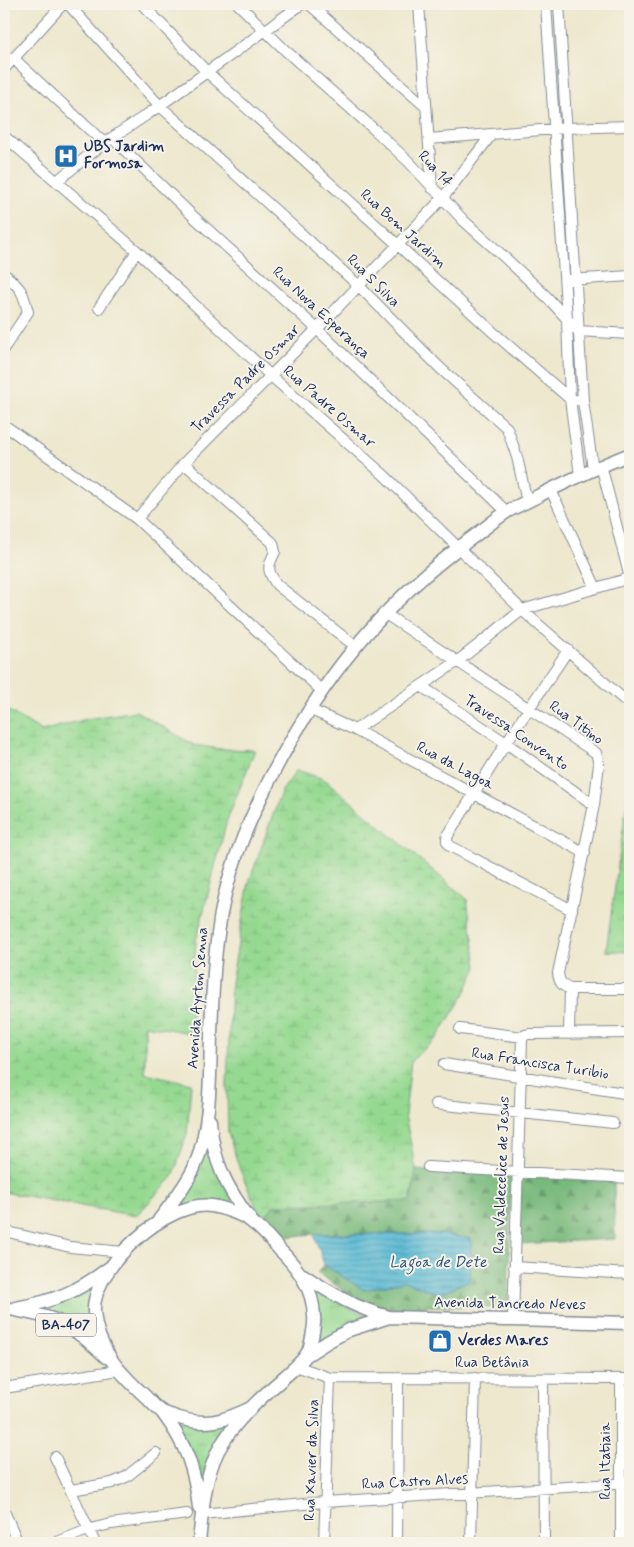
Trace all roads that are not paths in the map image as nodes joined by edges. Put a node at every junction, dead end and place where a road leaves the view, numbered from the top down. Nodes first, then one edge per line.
1 (63, 4) edge
2 (68, 4) edge
3 (142, 4) edge
4 (238, 4) edge
5 (302, 4) edge
6 (309, 4) edge
7 (419, 4) edge
8 (546, 4) edge
9 (559, 4) edge
10 (265, 30) junction
11 (13, 58) junction
12 (4, 68) edge
13 (206, 71) junction
14 (159, 105) junction
15 (426, 106) junction
16 (630, 126) edge
17 (566, 128) junction
18 (554, 129) junction
19 (492, 134) junction
20 (4, 136) edge
21 (429, 139) junction
22 (108, 140) junction
23 (56, 181) junction
24 (432, 188) junction
25 (442, 199) junction
26 (398, 245) junction
27 (137, 251) junction
28 (4, 274) edge
29 (630, 276) edge
30 (575, 280) junction
31 (564, 281) junction
32 (358, 285) junction
33 (99, 308) dead end
34 (567, 320) junction
35 (317, 329) junction
36 (578, 331) junction
37 (630, 334) edge
38 (4, 348) edge
39 (271, 376) junction
40 (570, 399) junction
41 (583, 401) junction
42 (4, 425) edge
43 (630, 454) edge
44 (184, 463) junction
45 (597, 467) junction
46 (580, 475) junction
47 (551, 490) junction
48 (527, 502) junction
49 (507, 512) junction
50 (137, 519) junction
51 (459, 548) junction
52 (630, 578) edge
53 (596, 588) junction
54 (522, 610) junction
55 (384, 613) junction
56 (355, 646) junction
57 (568, 650) junction
58 (458, 661) junction
59 (421, 686) junction
60 (322, 691) junction
61 (630, 706) edge
62 (530, 708) junction
63 (309, 709) junction
64 (355, 730) junction
65 (506, 743) junction
66 (475, 793) junction
67 (594, 805) junction
68 (585, 853) junction
69 (572, 910) junction
70 (570, 989) junction
71 (630, 989) edge
72 (460, 1029) dead end
73 (630, 1033) edge
74 (569, 1034) junction
75 (526, 1035) junction
76 (444, 1064) dead end
77 (521, 1076) junction
78 (630, 1094) edge
79 (209, 1096) junction
80 (436, 1104) dead end
81 (519, 1113) junction
82 (613, 1123) dead end
83 (428, 1167) dead end
84 (517, 1172) junction
85 (630, 1178) edge
86 (159, 1220) junction
87 (252, 1221) junction
88 (4, 1231) edge
89 (124, 1252) junction
90 (110, 1267) junction
91 (514, 1267) junction
92 (630, 1274) edge
93 (303, 1275) junction
94 (7, 1309) edge
95 (389, 1317) junction
96 (513, 1320) junction
97 (630, 1323) edge
98 (307, 1355) junction
99 (115, 1366) junction
100 (296, 1366) junction
101 (330, 1378) junction
102 (398, 1378) junction
103 (475, 1378) junction
104 (543, 1378) junction
105 (626, 1378) edge
106 (4, 1388) edge
107 (251, 1408) junction
108 (162, 1412) junction
109 (156, 1453) dead end
110 (55, 1457) dead end
111 (626, 1484) edge
112 (544, 1488) junction
113 (71, 1490) junction
114 (472, 1494) junction
115 (398, 1498) junction
116 (324, 1502) junction
117 (4, 1511) edge
118 (187, 1514) dead end
119 (201, 1520) junction
120 (90, 1529) junction
121 (18, 1543) edge
122 (55, 1543) edge
123 (95, 1543) edge
124 (199, 1543) edge
125 (324, 1543) edge
126 (397, 1543) edge
127 (470, 1543) edge
128 (544, 1543) edge
129 (621, 1543) edge

1 - 11 street
2 - 14 street, Rua S Silva
3 - 13 street
4 - 10 street, Rua 14
5 - 10 street
6 - 15 street
7 - 15 street
8 - 18 street
9 - 17 street
10 - 13 street
10 - 24 street, Rua 14
11 - 12 street
11 - 22 street, Rua Nova Esperança
13 - 14 street
13 - 26 street, Rua Bom Jardim
14 - 22 street
14 - 32 street, Rua S Silva
15 - 21 street
16 - 17 street
17 - 18 street
17 - 30 street
18 - 19 street
18 - 31 street
19 - 21 street
19 - 25 street, Travessa Padre Osmar
20 - 23 street, Rua Padre Osmar
21 - 24 street
22 - 23 street
22 - 35 street, Rua Nova Esperança
23 - 27 street, Rua Padre Osmar
24 - 25 street, Rua 14
25 - 26 street, Travessa Padre Osmar
25 - 34 street, Rua 14
26 - 32 street, Travessa Padre Osmar
26 - 40 street, Rua Bom Jardim
27 - 33 street
27 - 39 street, Rua Padre Osmar
28 - 38 street
29 - 30 street
30 - 31 street
30 - 36 street
31 - 34 street
32 - 35 street, Travessa Padre Osmar
32 - 48 street, Rua S Silva
34 - 36 street, Rua 14
34 - 40 street
35 - 39 street, Travessa Padre Osmar
35 - 49 street, Rua Nova Esperança
36 - 37 street
36 - 41 street
39 - 44 street, Travessa Padre Osmar
39 - 51 street, Rua Padre Osmar
40 - 41 street
40 - 46 street
41 - 45 street
42 - 50 street
43 - 45 main road, Avenida Ayrton Senna
44 - 50 street, Travessa Padre Osmar
44 - 56 street
45 - 46 main road, Avenida Ayrton Senna
45 - 52 street
46 - 47 main road, Avenida Ayrton Senna
47 - 48 main road, Avenida Ayrton Senna
47 - 53 street
48 - 49 main road, Avenida Ayrton Senna
49 - 51 main road, Avenida Ayrton Senna
50 - 60 street
51 - 54 street, Rua Padre Osmar
51 - 55 main road, Avenida Ayrton Senna
52 - 53 street
53 - 54 street
54 - 57 street, Rua Padre Osmar
54 - 58 street
55 - 56 main road, Avenida Ayrton Senna
55 - 58 street, Rua Titino
56 - 60 main road, Avenida Ayrton Senna
57 - 61 street, Rua Padre Osmar
57 - 62 street
58 - 59 street
58 - 62 street, Rua Titino
59 - 64 street
59 - 65 street, Travessa Convento
60 - 63 main road, Avenida Ayrton Senna
62 - 65 street
62 - 67 street, Rua Titino
63 - 64 street, Rua da Lagoa
63 - 79 main road, Avenida Ayrton Senna
64 - 66 street, Rua da Lagoa
65 - 66 street
65 - 67 street, Travessa Convento
66 - 68 street, Rua da Lagoa
66 - 69 street
67 - 68 street, Rua Titino
68 - 69 street, Rua Titino
69 - 70 street, Rua Titino
70 - 71 street
70 - 74 street
72 - 75 street
73 - 74 street
74 - 75 street
75 - 77 street, Rua Valdecelice de Jesus
76 - 77 street, Rua Francisca Turibio
77 - 78 street, Rua Francisca Turibio
77 - 81 street, Rua Valdecelice de Jesus
79 - 86 main road, Avenida Ayrton Senna
79 - 87 main road, Avenida Ayrton Senna
80 - 81 street
81 - 82 street
81 - 84 street, Rua Valdecelice de Jesus
83 - 84 street
84 - 85 street
84 - 91 street, Rua Valdecelice de Jesus
86 - 87 main road
86 - 89 main road
87 - 93 main road
88 - 89 street
89 - 90 main road
90 - 94 main road, BA-407
90 - 99 main road
91 - 92 street
91 - 96 street, Rua Valdecelice de Jesus
93 - 95 main road
93 - 98 main road
94 - 99 main road, BA-407
95 - 96 main road, Avenida Tancredo Neves
95 - 98 main road
96 - 97 main road, Avenida Tancredo Neves
98 - 100 main road
99 - 106 street
99 - 108 main road
100 - 101 street, Rua Betânia
100 - 107 main road
101 - 102 street, Rua Betânia
101 - 116 street, Rua Xavier da Silva
102 - 103 street, Rua Betânia
102 - 115 street
103 - 104 street, Rua Betânia
103 - 114 street
104 - 105 street, Rua Betânia
104 - 112 street
105 - 111 street, Rua Itatiaia
107 - 108 main road
107 - 119 main road
108 - 119 main road
109 - 113 street
110 - 113 street
111 - 112 street, Rua Castro Alves
111 - 129 street, Rua Itatiaia
112 - 114 street, Rua Castro Alves
112 - 128 street
113 - 120 street
114 - 115 street, Rua Castro Alves
114 - 127 street
115 - 116 street, Rua Castro Alves
115 - 126 street
116 - 119 street, Rua Castro Alves
116 - 125 street, Rua Xavier da Silva
117 - 121 street
118 - 120 street
119 - 124 main road
120 - 122 street
120 - 123 street

